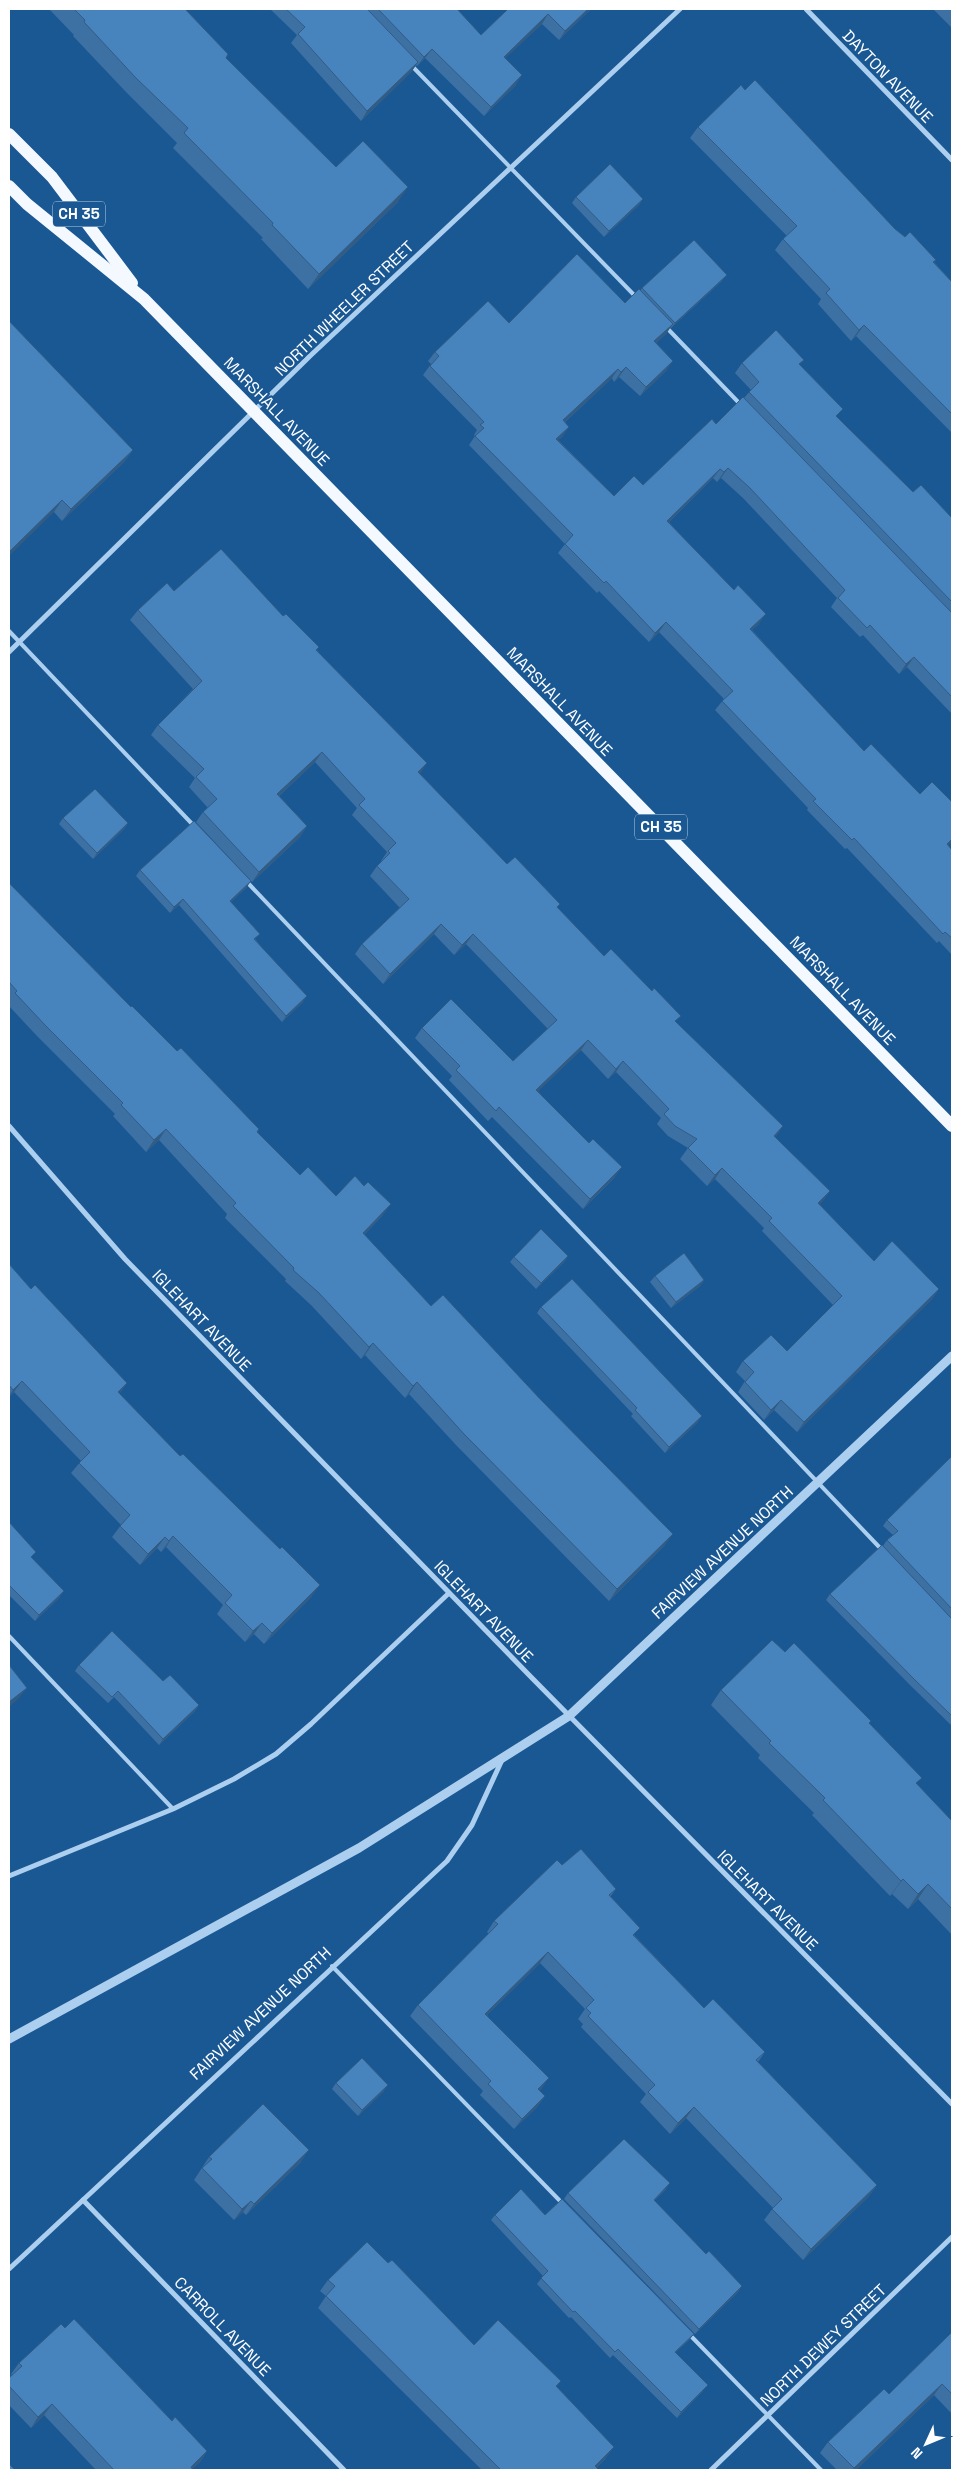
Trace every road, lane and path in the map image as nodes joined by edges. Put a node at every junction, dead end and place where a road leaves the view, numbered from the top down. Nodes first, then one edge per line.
1 (680, 9) edge
2 (806, 9) edge
3 (405, 59) edge
4 (9, 134) edge
5 (952, 160) edge
6 (511, 168) junction
7 (9, 186) edge
8 (638, 298) edge
9 (144, 299) junction
10 (665, 326) edge
11 (747, 411) edge
12 (256, 412) junction
13 (9, 631) edge
14 (19, 642) junction
15 (9, 652) edge
16 (198, 830) edge
17 (240, 874) edge
18 (9, 1126) edge
19 (952, 1126) edge
20 (952, 1356) edge
21 (818, 1482) junction
22 (886, 1554) edge
23 (449, 1593) junction
24 (9, 1636) edge
25 (569, 1716) junction
26 (504, 1757) junction
27 (173, 1809) junction
28 (9, 1876) edge
29 (332, 1966) junction
30 (9, 2040) edge
31 (952, 2104) edge
32 (83, 2200) junction
33 (567, 2208) edge
34 (952, 2237) edge
35 (9, 2269) edge
36 (685, 2330) edge
37 (768, 2415) junction
38 (344, 2470) edge
39 (711, 2470) edge
40 (821, 2470) edge

1 - 6 street, NORTH WHEELER STREET
2 - 5 street, DAYTON AVENUE
3 - 6 lane
4 - 9 main road, MARSHALL AVENUE / CH 35
6 - 8 lane
6 - 12 street, NORTH WHEELER STREET
7 - 9 main road, MARSHALL AVENUE / CH 35
9 - 12 main road, MARSHALL AVENUE / CH 35
10 - 11 lane
12 - 14 street, NORTH WHEELER STREET
12 - 19 main road, MARSHALL AVENUE / CH 35
13 - 14 lane
14 - 15 street, NORTH WHEELER STREET
14 - 16 lane
17 - 21 lane
18 - 23 street, IGLEHART AVENUE
20 - 21 street, FAIRVIEW AVENUE NORTH
21 - 22 lane
21 - 25 street, FAIRVIEW AVENUE NORTH
23 - 25 street, IGLEHART AVENUE
23 - 27 street
24 - 27 lane
25 - 26 street, FAIRVIEW AVENUE NORTH
25 - 31 street, IGLEHART AVENUE
26 - 29 street, FAIRVIEW AVENUE NORTH
26 - 30 street, FAIRVIEW AVENUE NORTH
27 - 28 street
29 - 32 street, FAIRVIEW AVENUE NORTH
29 - 33 lane
32 - 35 street, FAIRVIEW AVENUE NORTH
32 - 38 street, CARROLL AVENUE
34 - 37 street, NORTH DEWEY STREET
36 - 37 lane
37 - 39 street, NORTH DEWEY STREET
37 - 40 lane

